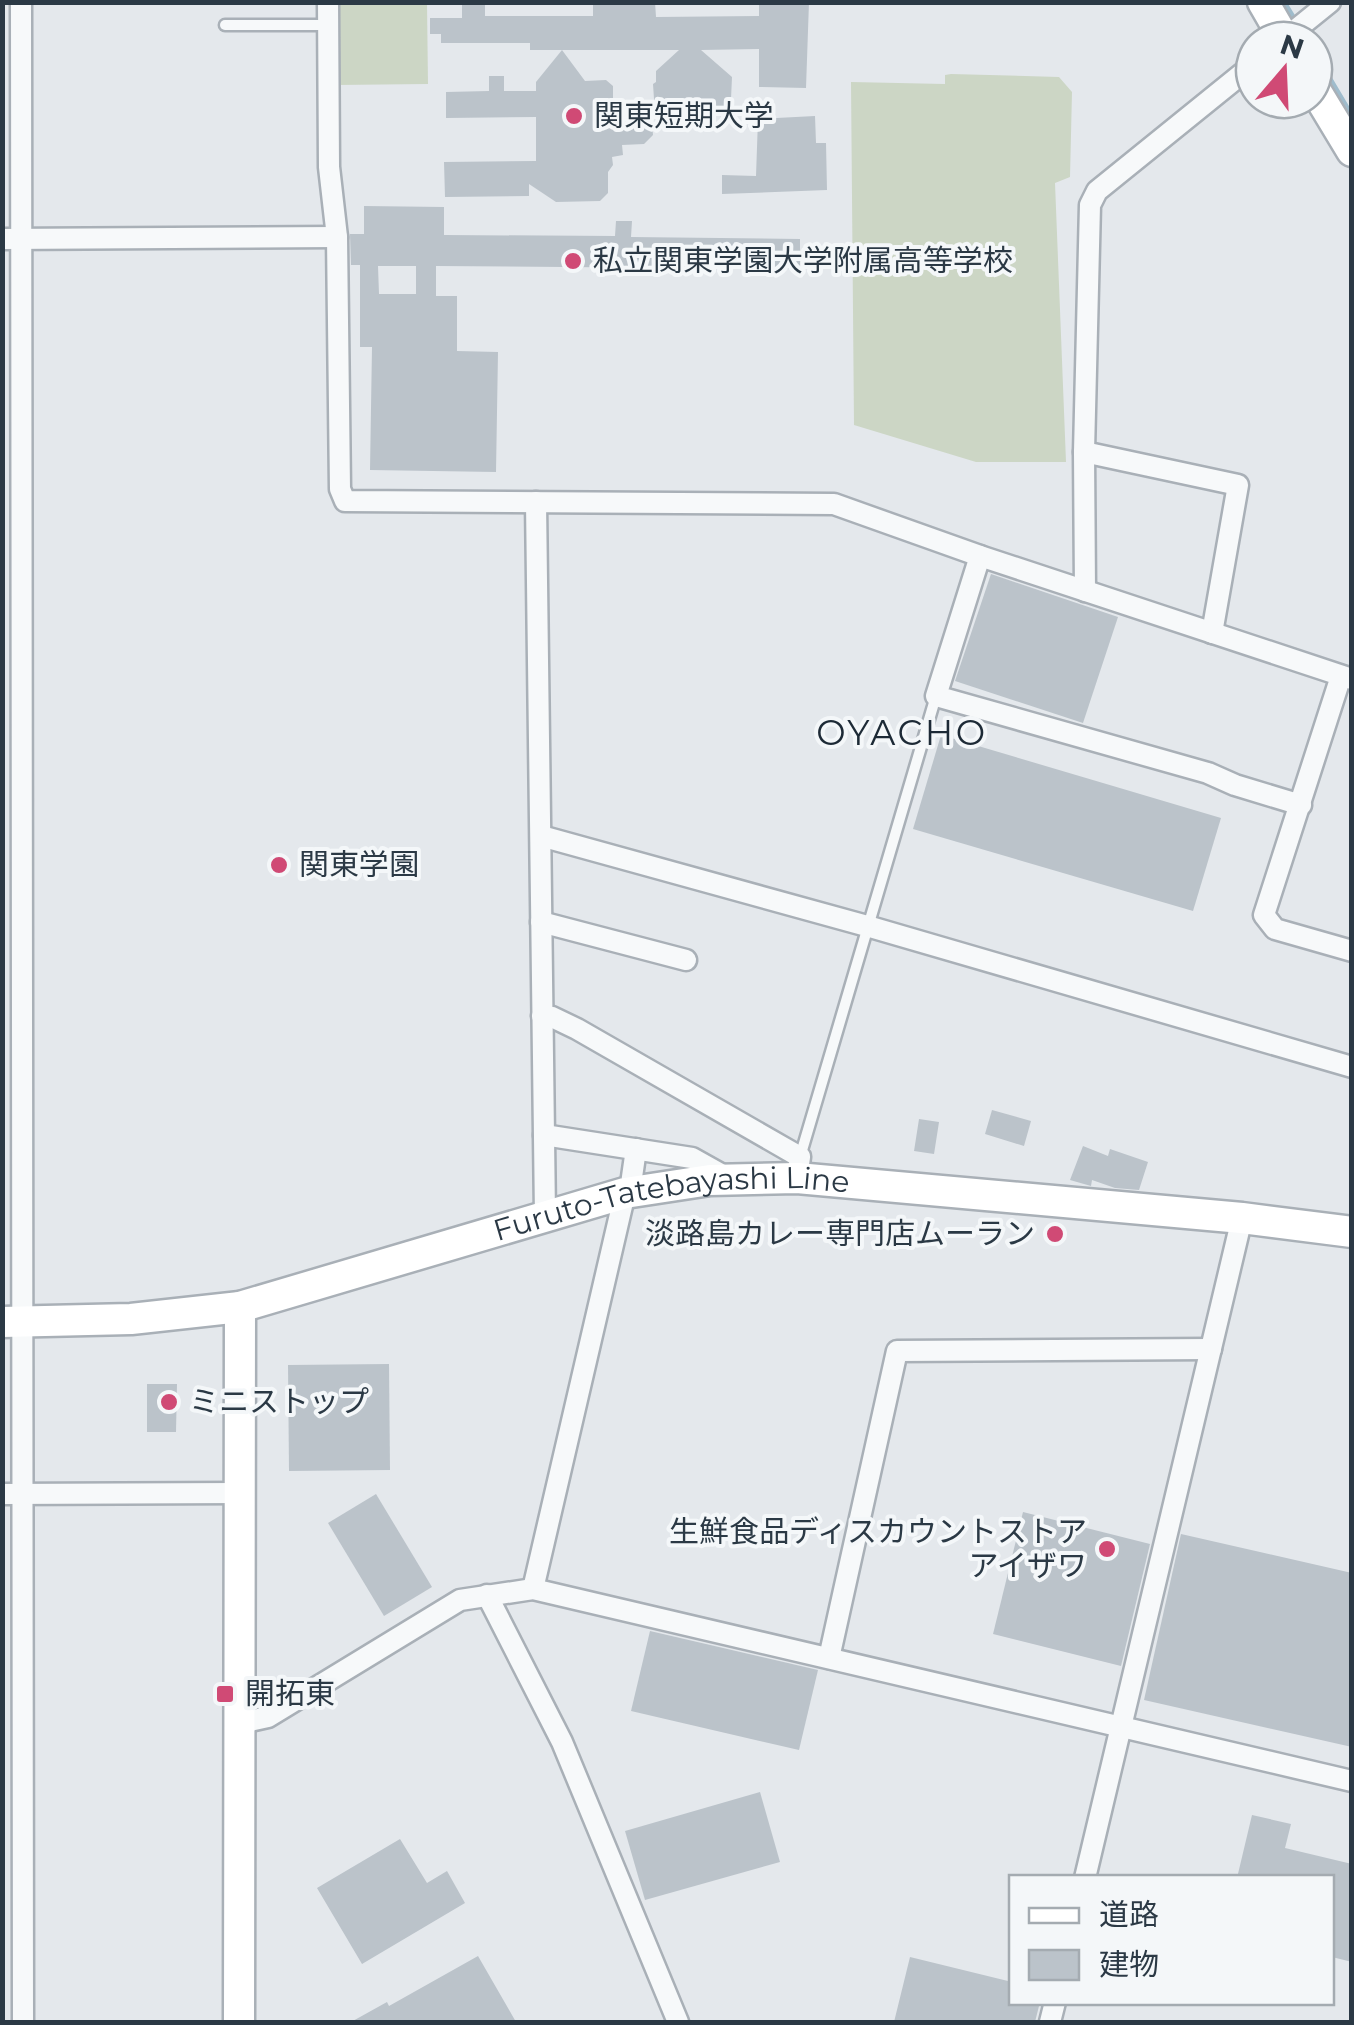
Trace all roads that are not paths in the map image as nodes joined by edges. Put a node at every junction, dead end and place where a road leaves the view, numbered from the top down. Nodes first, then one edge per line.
1 (21, 2) edge
2 (328, 2) edge
3 (1330, 2) edge
4 (1308, 20) edge
5 (225, 25) dead end
6 (328, 25) junction
7 (12, 34) edge
8 (1234, 80) edge
9 (1333, 120) edge
10 (12, 128) edge
11 (1352, 151) edge
12 (336, 237) junction
13 (11, 238) edge
14 (1084, 452) junction
15 (536, 502) junction
16 (12, 549) edge
17 (980, 556) junction
18 (1085, 591) junction
19 (1212, 632) junction
20 (1346, 677) edge
21 (936, 696) junction
22 (1301, 805) junction
23 (540, 836) junction
24 (12, 850) edge
25 (541, 922) junction
26 (867, 926) junction
27 (1350, 944) edge
28 (686, 960) dead end
29 (542, 1016) junction
30 (1352, 1068) edge
31 (544, 1135) junction
32 (636, 1150) junction
33 (13, 1156) edge
34 (799, 1167) junction
35 (728, 1179) junction
36 (625, 1192) junction
37 (545, 1216) junction
38 (1242, 1218) junction
39 (1352, 1232) edge
40 (240, 1307) junction
41 (13, 1322) edge
42 (1211, 1349) junction
43 (240, 1493) junction
44 (13, 1494) edge
45 (533, 1590) junction
46 (487, 1595) junction
47 (829, 1658) junction
48 (241, 1724) junction
49 (1122, 1726) junction
50 (1352, 1781) edge
51 (1086, 1875) edge
52 (23, 2022) edge
53 (239, 2022) edge
54 (678, 2022) edge

1 - 7 street
2 - 6 street
3 - 4 street
5 - 6 lane
6 - 12 street
7 - 10 street
8 - 14 street
9 - 11 main road
10 - 13 street
12 - 13 street
12 - 15 street
13 - 16 street
14 - 18 street
14 - 19 street
15 - 17 street
15 - 23 street
16 - 24 street
17 - 18 street
17 - 21 street
18 - 19 street
19 - 20 street
20 - 22 street
21 - 22 street
21 - 26 lane
22 - 27 street
23 - 25 street
23 - 26 street
24 - 33 street
25 - 28 street
25 - 29 street
26 - 30 street
26 - 34 lane
29 - 31 street
29 - 34 street
31 - 32 street
31 - 37 street
32 - 35 street
32 - 36 street
33 - 41 street
34 - 35 main road, Furuto-Tatebayashi Line
34 - 38 main road, Furuto-Tatebayashi Line
35 - 36 main road, Furuto-Tatebayashi Line
36 - 37 main road, Furuto-Tatebayashi Line
36 - 45 street
37 - 40 main road, Furuto-Tatebayashi Line
38 - 39 main road, Furuto-Tatebayashi Line
38 - 42 street
40 - 41 main road, Furuto-Tatebayashi Line
40 - 43 main road
41 - 44 street
42 - 47 street
42 - 49 street
43 - 44 street
43 - 48 main road
44 - 52 street
45 - 46 street
45 - 47 street
46 - 48 street
46 - 54 street
47 - 49 street
48 - 53 main road
49 - 50 street
49 - 51 street

